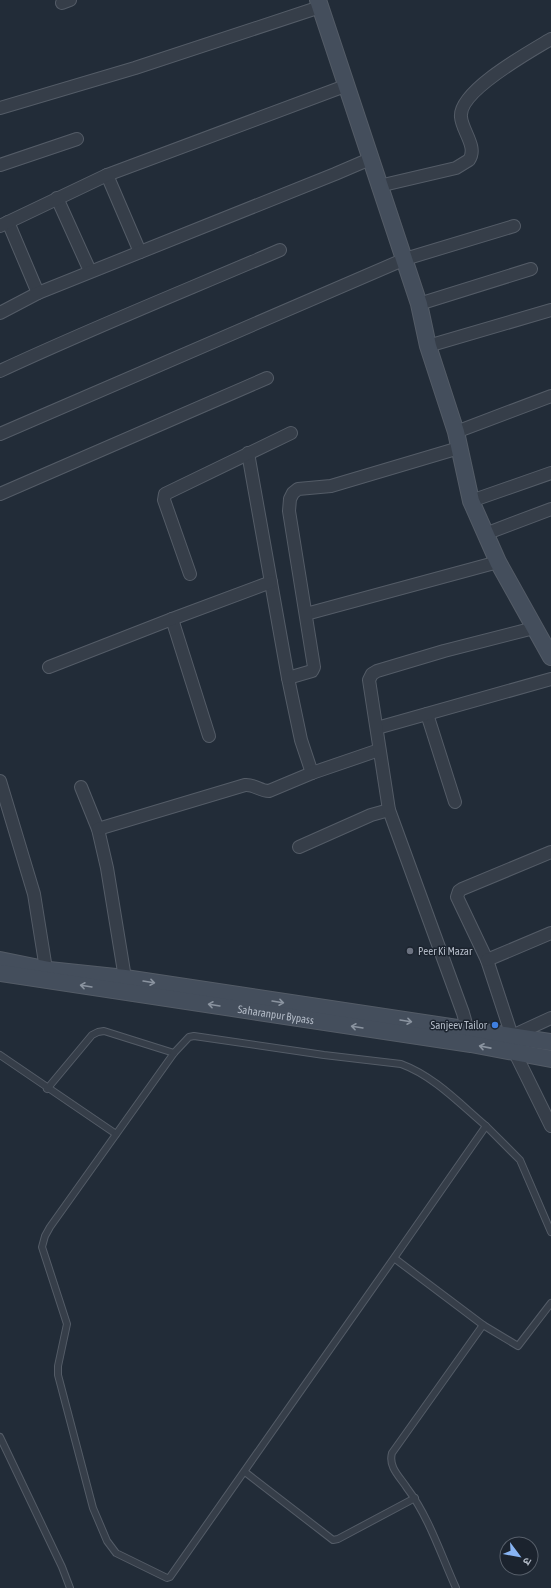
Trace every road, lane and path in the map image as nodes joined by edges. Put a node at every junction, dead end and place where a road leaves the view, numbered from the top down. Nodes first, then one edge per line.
1 (319, 3) edge
2 (551, 39) edge
3 (345, 86) junction
4 (0, 108) edge
5 (78, 140) dead end
6 (370, 159) junction
7 (0, 166) edge
8 (107, 175) junction
9 (379, 186) junction
10 (57, 198) junction
11 (4, 224) edge
12 (514, 226) dead end
13 (280, 250) dead end
14 (140, 252) junction
15 (405, 259) junction
16 (531, 269) dead end
17 (90, 272) junction
18 (38, 293) junction
19 (419, 304) junction
20 (551, 310) edge
21 (0, 313) edge
22 (428, 346) junction
23 (0, 372) edge
24 (267, 378) dead end
25 (551, 396) edge
26 (456, 432) junction
27 (292, 433) dead end
28 (0, 434) edge
29 (459, 448) junction
30 (248, 453) junction
31 (551, 473) edge
32 (0, 494) edge
33 (471, 501) junction
34 (551, 510) edge
35 (485, 534) junction
36 (498, 562) junction
37 (190, 574) dead end
38 (271, 582) junction
39 (306, 614) junction
40 (172, 619) junction
41 (534, 628) junction
42 (551, 657) edge
43 (49, 668) dead end
44 (288, 678) junction
45 (551, 678) edge
46 (427, 714) junction
47 (377, 728) junction
48 (209, 736) dead end
49 (379, 750) junction
50 (312, 773) junction
51 (0, 781) edge
52 (81, 787) dead end
53 (455, 802) dead end
54 (389, 810) junction
55 (98, 829) junction
56 (299, 847) dead end
57 (551, 852) edge
58 (551, 933) edge
59 (0, 960) edge
60 (486, 960) junction
61 (46, 969) junction
62 (0, 973) edge
63 (125, 978) junction
64 (551, 1018) edge
65 (468, 1031) junction
66 (512, 1036) junction
67 (551, 1042) edge
68 (174, 1053) junction
69 (515, 1053) junction
70 (0, 1055) edge
71 (551, 1059) edge
72 (47, 1089) junction
73 (486, 1126) junction
74 (551, 1126) edge
75 (116, 1134) junction
76 (551, 1232) edge
77 (394, 1258) junction
78 (551, 1303) edge
79 (483, 1325) junction
80 (0, 1437) edge
81 (245, 1472) junction
82 (415, 1498) junction
83 (70, 1588) edge
84 (456, 1588) edge

1 - 3 main road
1 - 4 street
2 - 9 street
3 - 6 main road
3 - 8 street
5 - 7 street
6 - 9 main road
6 - 14 street
8 - 10 street
8 - 14 street
9 - 15 main road
10 - 11 street
10 - 17 street
11 - 18 street
12 - 15 street
13 - 23 street
14 - 17 street
15 - 19 main road
15 - 28 street
16 - 19 street
17 - 18 street
18 - 21 street
19 - 22 main road
20 - 22 street
22 - 26 main road
24 - 32 street
25 - 26 street
26 - 29 main road
27 - 30 street
29 - 33 main road
29 - 39 street
30 - 37 street
30 - 38 street
31 - 33 street
33 - 35 main road
34 - 35 street
35 - 36 main road
36 - 39 street
36 - 41 main road
38 - 40 street
38 - 44 street
39 - 44 street
40 - 43 street
40 - 48 street
41 - 42 main road
41 - 47 street
44 - 50 street
45 - 46 street
46 - 47 street
46 - 53 street
47 - 49 street
49 - 50 street
49 - 54 street
50 - 55 street
51 - 61 street
52 - 55 street
54 - 56 street
54 - 65 street
55 - 63 street
57 - 60 street
58 - 60 street
59 - 61 main road
60 - 66 street
61 - 63 main road
69 -> 62 main road, Saharanpur Bypass
63 -> 65 main road
64 - 66 street
65 - 66 main road
66 - 67 main road
68 - 72 lane
68 - 73 lane
68 - 75 lane
69 - 71 main road, Saharanpur Bypass
69 - 74 street
70 - 72 lane
72 - 75 lane
73 - 76 lane
73 - 77 lane
75 - 81 lane
77 - 79 lane
77 - 81 lane
78 - 79 lane
79 - 82 lane
80 - 83 lane
81 - 82 lane
82 - 84 lane

